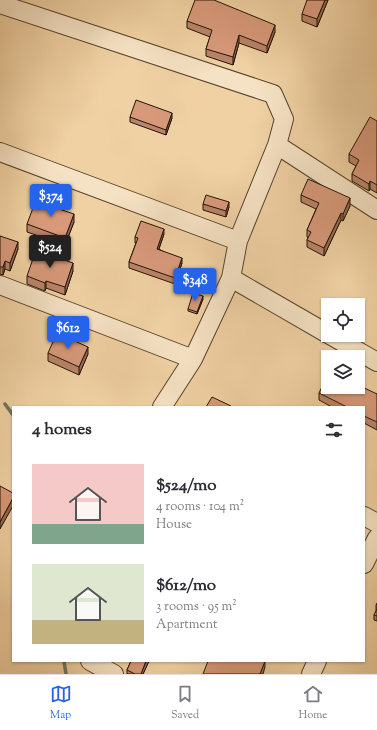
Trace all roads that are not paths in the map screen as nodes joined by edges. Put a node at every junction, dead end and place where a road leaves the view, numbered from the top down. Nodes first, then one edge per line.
1 (0, 4) edge
2 (278, 145) junction
3 (0, 152) edge
4 (377, 210) edge
5 (238, 241) junction
6 (231, 278) junction
7 (0, 285) edge
8 (321, 329) edge
9 (343, 342) edge
10 (193, 359) junction
11 (377, 362) edge
12 (168, 405) edge
13 (365, 517) edge
14 (377, 524) edge
15 (92, 662) edge
16 (114, 674) edge

1 - 2 street
2 - 4 street
2 - 5 street
3 - 5 street
5 - 6 street
6 - 8 street
6 - 10 street
7 - 10 street
9 - 11 street
10 - 12 street
13 - 14 street
15 - 16 street

